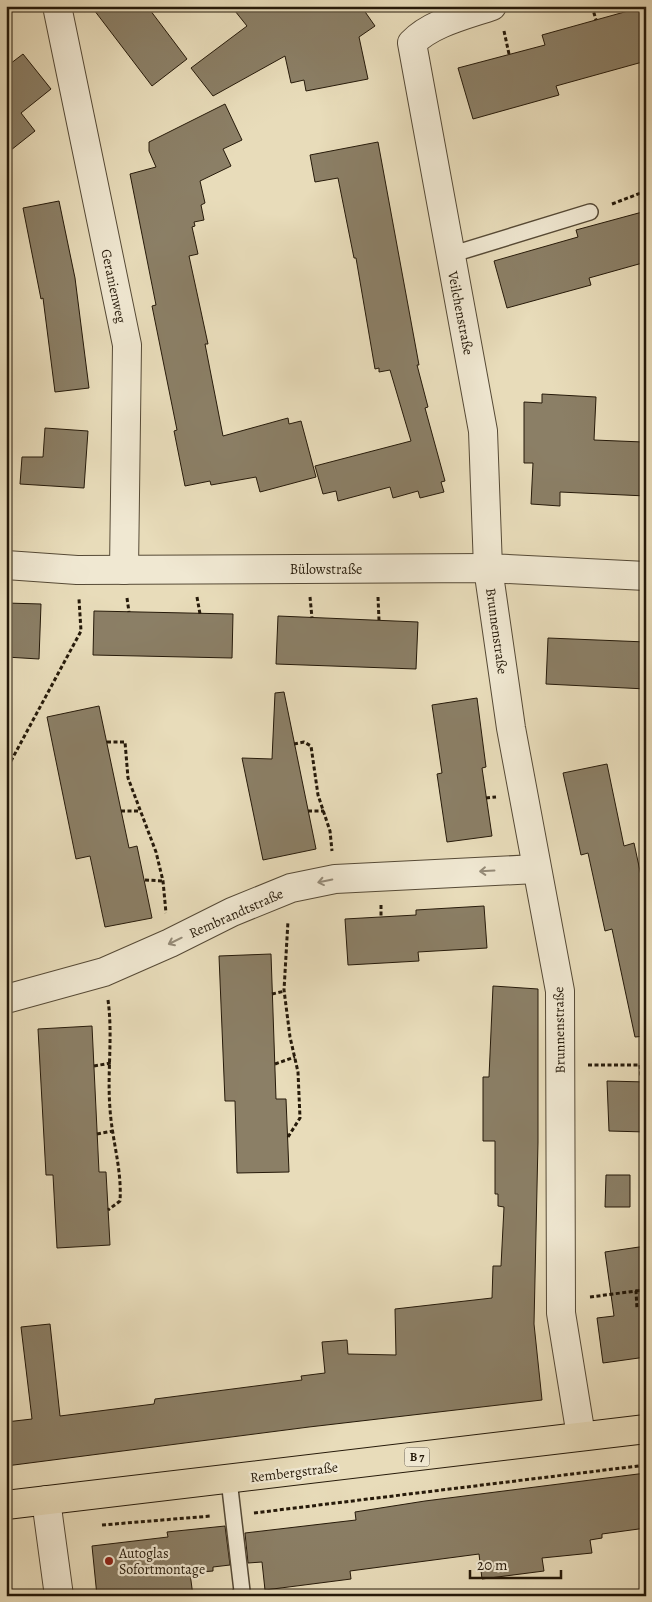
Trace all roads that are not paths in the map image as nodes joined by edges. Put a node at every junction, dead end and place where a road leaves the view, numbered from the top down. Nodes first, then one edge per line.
1 (57, 6) edge
2 (492, 6) edge
3 (590, 212) road end
4 (450, 255) junction
5 (6, 565) edge
6 (488, 568) junction
7 (124, 570) junction
8 (646, 576) edge
9 (536, 869) junction
10 (6, 999) edge
11 (646, 1429) edge
12 (580, 1436) junction
13 (229, 1480) junction
14 (46, 1500) junction
15 (6, 1505) edge
16 (59, 1596) edge
17 (239, 1596) edge

1 - 7 street, Geranienweg
2 - 4 street, Veilchenstraße
3 - 4 lane
4 - 6 street, Veilchenstraße
5 - 7 street, Bülowstraße
6 - 7 street, Bülowstraße
6 - 8 street, Bülowstraße
6 - 9 street, Brunnenstraße
9 -> 10 street, Rembrandtstraße
9 - 12 street, Brunnenstraße
11 - 12 main road, B 7
12 - 13 main road, Rembergstraße / B 7
13 - 14 main road, Rembergstraße / B 7
13 - 17 lane
14 - 15 main road, Rembergstraße / B 7
14 - 16 street

